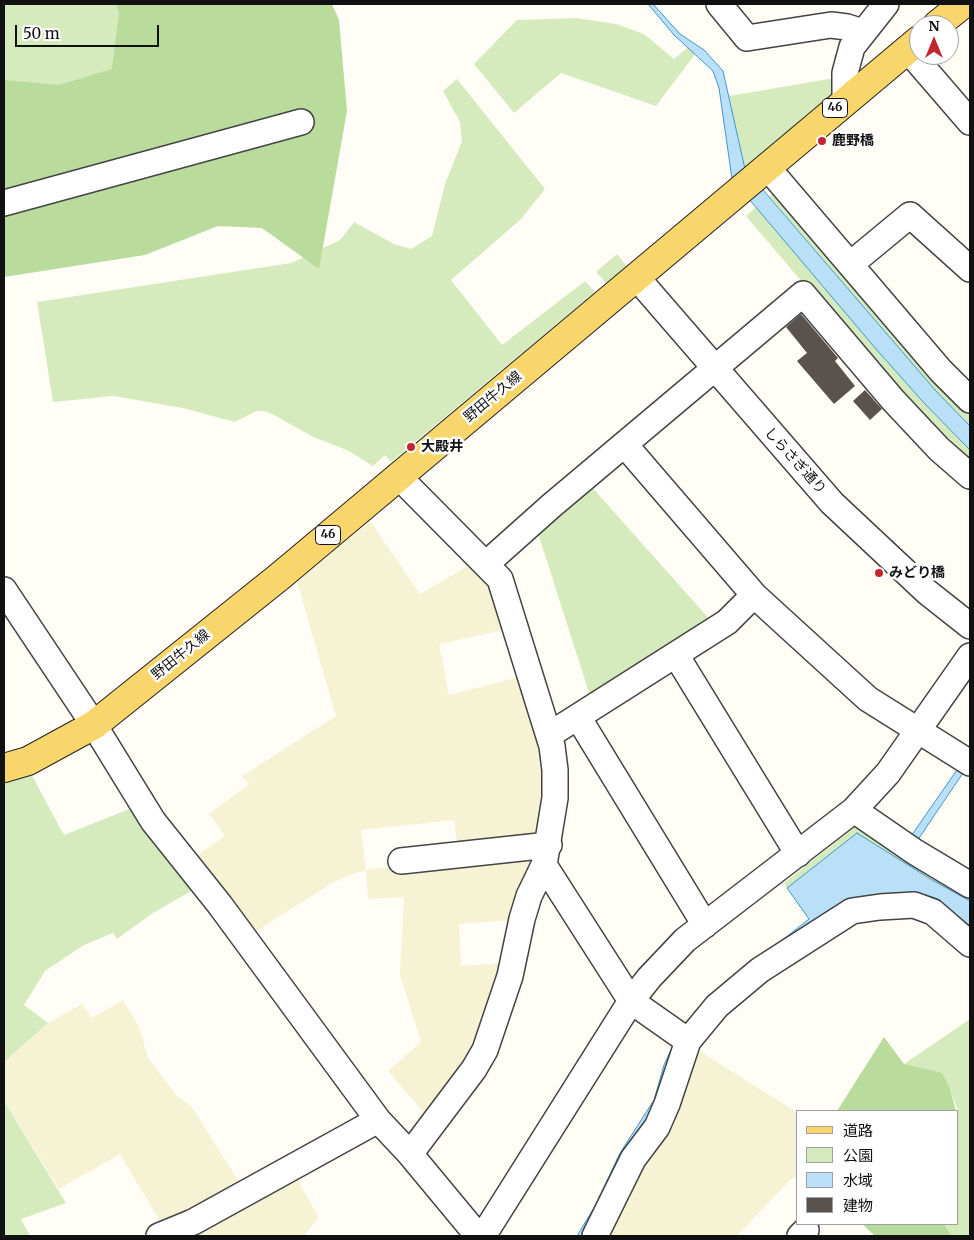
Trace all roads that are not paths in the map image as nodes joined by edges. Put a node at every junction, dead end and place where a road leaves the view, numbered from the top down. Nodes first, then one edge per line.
1 (719, 4) edge
2 (886, 4) edge
3 (963, 4) edge
4 (949, 15) edge
5 (863, 32) junction
6 (909, 47) edge
7 (928, 65) edge
8 (845, 100) junction
9 (301, 122) dead end
10 (970, 122) edge
11 (754, 178) junction
12 (4, 203) edge
13 (852, 263) junction
14 (970, 269) edge
15 (636, 278) junction
16 (715, 370) junction
17 (970, 400) edge
18 (625, 444) junction
19 (398, 476) junction
20 (970, 476) edge
21 (486, 564) junction
22 (4, 590) edge
23 (754, 595) junction
24 (970, 626) edge
25 (676, 655) junction
26 (970, 656) edge
27 (578, 717) junction
28 (94, 725) junction
29 (919, 730) junction
30 (549, 735) junction
31 (970, 763) edge
32 (4, 768) edge
33 (854, 810) junction
34 (798, 854) junction
35 (547, 855) junction
36 (401, 861) dead end
37 (970, 885) edge
38 (705, 925) junction
39 (970, 944) edge
40 (631, 1001) junction
41 (688, 1041) junction
42 (378, 1120) junction
43 (410, 1154) junction
44 (159, 1236) edge
45 (478, 1236) edge
46 (483, 1236) edge
47 (595, 1236) edge

1 - 5 street
2 - 5 street
3 - 4 main road
5 - 8 street
6 - 8 main road, 野田牛久線 / 46
7 - 10 street
8 - 11 main road, 野田牛久線 / 46
9 - 12 street
11 - 13 street
11 - 15 main road, 野田牛久線 / 46
13 - 14 street
13 - 17 street
15 - 16 street, しらさぎ通り
15 - 19 main road, 野田牛久線 / 46
16 - 18 street
16 - 20 street
16 - 24 street, しらさぎ通り
18 - 21 street
18 - 23 street
19 - 21 street
19 - 28 main road, 野田牛久線 / 46
21 - 30 street
22 - 28 street
23 - 25 street
23 - 29 street
25 - 27 street
25 - 34 street
26 - 29 street
27 - 30 street
27 - 38 street
28 - 32 main road, 野田牛久線 / 46
28 - 42 street
29 - 31 street
29 - 33 street
30 - 35 street
33 - 34 street
33 - 37 street
34 - 38 street
35 - 36 street
35 - 40 street
35 - 43 street
38 - 40 street
39 - 41 street
40 - 41 street
40 - 46 street
41 - 47 street
42 - 43 street
42 - 44 street
43 - 45 street

